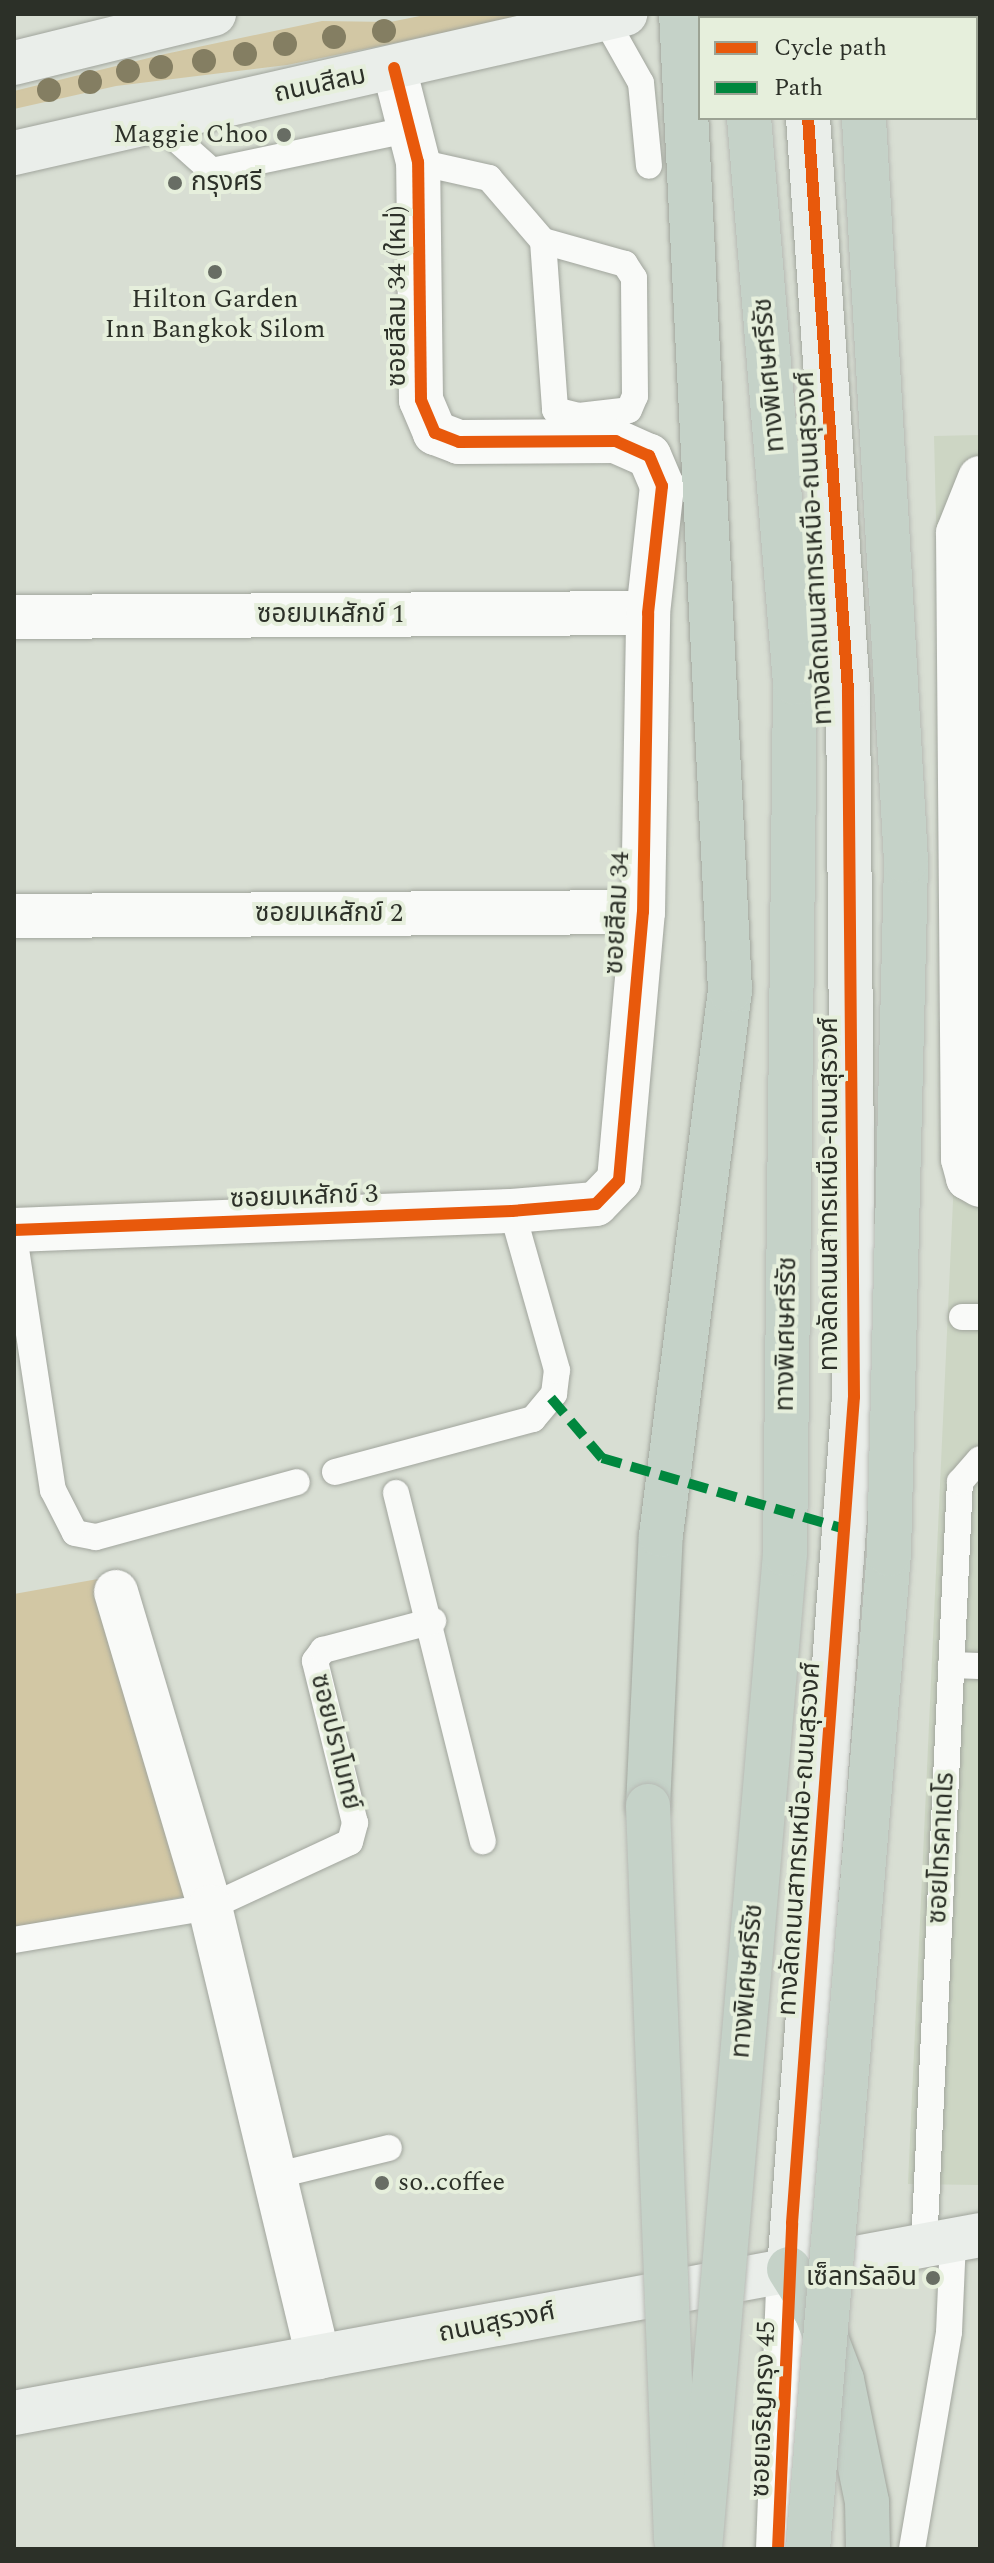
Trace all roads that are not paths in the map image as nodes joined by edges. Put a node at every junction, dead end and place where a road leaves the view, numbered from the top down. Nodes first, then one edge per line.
1 (214, 14) edge
2 (681, 14) edge
3 (615, 16) edge
4 (14, 63) edge
5 (394, 68) junction
6 (749, 120) edge
7 (808, 120) edge
8 (864, 120) edge
9 (156, 121) junction
10 (415, 146) junction
11 (14, 153) edge
12 (649, 166) dead end
13 (543, 241) junction
14 (980, 478) edge
15 (648, 613) junction
16 (14, 617) edge
17 (643, 912) junction
18 (14, 916) edge
19 (980, 1185) edge
20 (596, 1204) joint
21 (512, 1211) junction
22 (14, 1233) edge
23 (980, 1459) edge
24 (335, 1472) dead end
25 (297, 1482) dead end
26 (396, 1493) dead end
27 (116, 1592) dead end
28 (433, 1621) junction
29 (951, 1665) junction
30 (980, 1666) edge
31 (483, 1841) dead end
32 (210, 1907) junction
33 (14, 1940) edge
34 (389, 2148) dead end
35 (278, 2175) junction
36 (952, 2241) edge
37 (789, 2269) junction
38 (318, 2357) junction
39 (14, 2413) edge
40 (676, 2549) edge
41 (700, 2549) edge
42 (778, 2549) edge
43 (808, 2549) edge
44 (868, 2549) edge
45 (912, 2549) edge

1 - 4 street
2 - 40 highway, bridge
3 - 5 street, ถนนสีลม
3 - 12 lane
5 - 9 street, ถนนสีลม
5 - 10 street, ซอยสีลม 34 (ใหม่)
6 - 41 highway, ทางพิเศษศรีรัช, bridge
7 - 37 street, ทางลัดถนนสาทรเหนือ-ถนนสุรวงศ์
8 - 43 highway, bridge
9 - 10 lane
9 - 11 street, ถนนสีลม
10 - 13 lane
10 - 15 street, ซอยสีลม 34 (ใหม่)
13 - 13 lane
14 - 19 street
15 - 16 street, ซอยมเหสักข์ 1
15 - 17 street, ซอยสีลม 34
17 - 18 street, ซอยมเหสักข์ 2
17 - 20 street, ซอยสีลม 34
20 - 21 street, ซอยมเหสักข์ 3
21 - 22 street, ซอยมเหสักข์ 3
21 - 24 lane
22 - 25 lane
23 - 29 lane, ซอยโทรคาเดโร
26 - 28 lane
27 - 32 street
28 - 31 lane
28 - 32 lane, ซอยปราโมทย์
29 - 30 lane
29 - 36 lane, ซอยโทรคาเดโร
32 - 33 lane, ซอยปราโมทย์
32 - 35 street
34 - 35 lane
35 - 38 street
36 - 37 street, ถนนสุรวงศ์
36 - 45 lane, ซอยโทรคาเดโร
37 - 38 street, ถนนสุรวงศ์
37 - 42 street, ซอยเจริญกรุง 45
37 - 44 highway
38 - 39 street, ถนนสุรวงศ์

